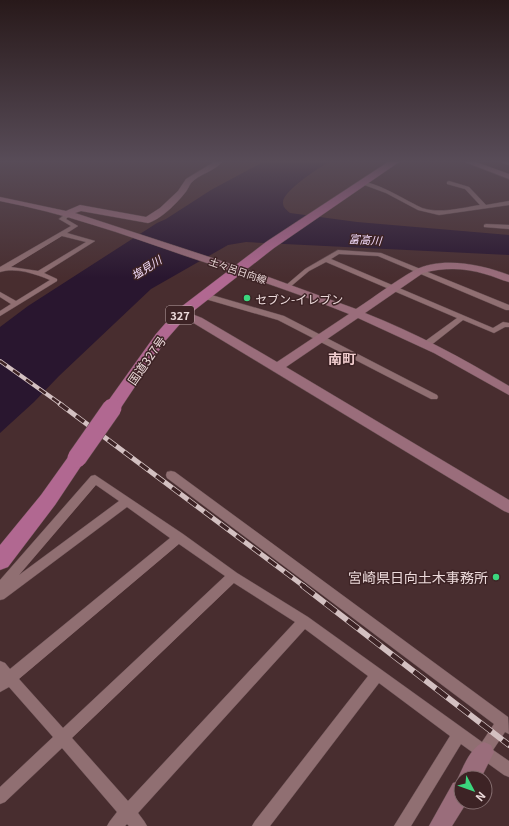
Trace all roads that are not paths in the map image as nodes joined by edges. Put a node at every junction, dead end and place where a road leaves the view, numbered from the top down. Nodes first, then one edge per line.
1 (10, 201) edge
2 (173, 201) edge
3 (336, 201) edge
4 (406, 201) edge
5 (479, 201) edge
6 (509, 203) edge
7 (485, 207) junction
8 (68, 213) junction
9 (486, 226) dead end
10 (509, 227) edge
11 (62, 234) junction
12 (325, 259) junction
13 (232, 268) junction
14 (3, 269) edge
15 (420, 272) junction
16 (39, 273) junction
17 (509, 278) edge
18 (287, 287) junction
19 (394, 290) junction
20 (0, 294) edge
21 (205, 296) junction
22 (16, 304) junction
23 (509, 308) edge
24 (182, 313) junction
25 (0, 314) edge
26 (358, 314) junction
27 (461, 318) junction
28 (509, 325) edge
29 (320, 339) junction
30 (427, 344) junction
31 (278, 367) junction
32 (509, 391) edge
33 (434, 398) dead end
34 (171, 475) dead end
35 (128, 501) junction
36 (509, 507) edge
37 (179, 537) junction
38 (0, 561) edge
39 (233, 576) junction
40 (0, 588) edge
41 (0, 594) edge
42 (304, 621) junction
43 (0, 667) edge
44 (377, 675) junction
45 (5, 682) edge
46 (506, 724) edge
47 (460, 734) junction
48 (63, 738) junction
49 (484, 752) junction
50 (474, 770) edge
51 (509, 770) edge
52 (0, 797) edge
53 (453, 804) edge
54 (127, 813) junction
55 (115, 826) edge
56 (139, 826) edge
57 (260, 826) edge
58 (402, 826) edge
59 (440, 826) edge

1 - 8 street, 土々呂日向線
2 - 8 street
3 - 13 highway, 国道327号 / 327
4 - 7 street
5 - 7 street
6 - 7 street
8 - 11 street
8 - 13 street, 土々呂日向線
9 - 10 street
11 - 14 street
11 - 16 street
12 - 15 street
12 - 18 street
12 - 19 street
13 - 18 street, 土々呂日向線
13 - 21 highway, 国道327号 / 327
14 - 16 street
15 - 17 street
15 - 19 street
15 - 23 street
16 - 22 street
18 - 26 street, 土々呂日向線
19 - 26 street
19 - 27 street
20 - 22 street
21 - 24 highway, 国道327号 / 327
21 - 29 street
22 - 25 street
24 - 31 street
24 - 38 highway, 国道327号 / 327, bridge
26 - 29 street
26 - 30 street, 土々呂日向線
27 - 28 street
27 - 30 street
29 - 31 street
29 - 33 street
30 - 32 street, 土々呂日向線
31 - 36 street
34 - 46 street
35 - 37 street
35 - 40 street
35 - 41 street
37 - 39 street
37 - 45 street
39 - 42 street
39 - 48 street
42 - 44 street
42 - 54 street
43 - 45 street
44 - 47 street
44 - 57 street
45 - 48 street
46 - 49 street
47 - 49 street
47 - 58 street
48 - 52 street
48 - 54 street
49 - 50 street
49 - 51 street
53 - 59 street
54 - 55 street
54 - 56 street

